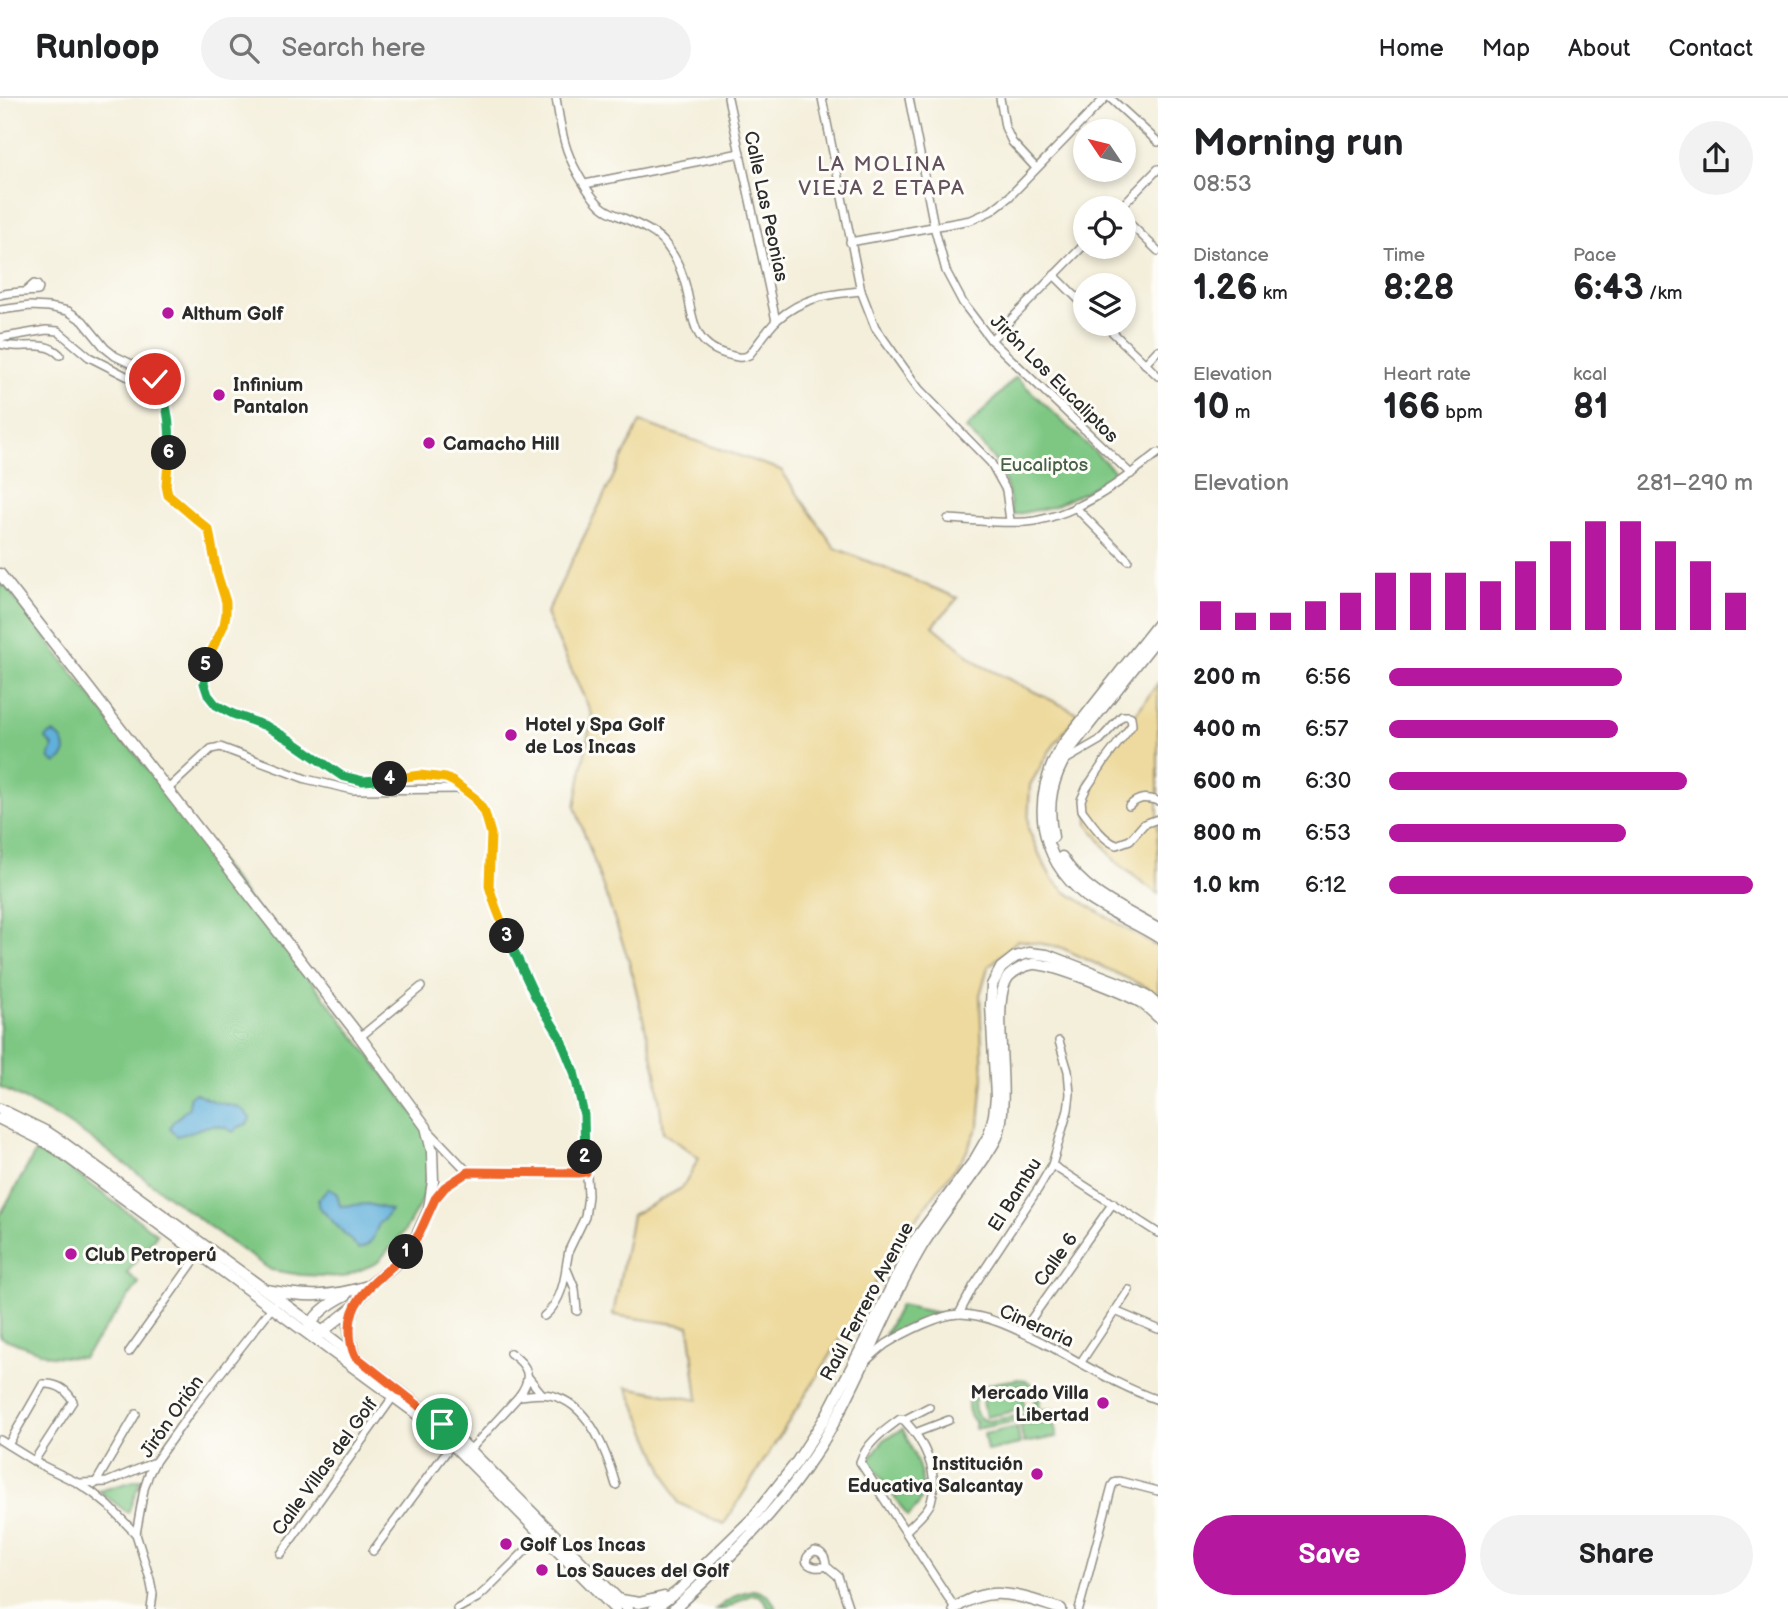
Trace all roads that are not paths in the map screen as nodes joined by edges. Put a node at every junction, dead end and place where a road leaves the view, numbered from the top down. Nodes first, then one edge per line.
1 (556, 98) edge
2 (728, 98) edge
3 (822, 98) edge
4 (909, 98) edge
5 (1000, 98) edge
6 (1105, 98) edge
7 (1110, 98) edge
8 (1158, 142) edge
9 (740, 153) junction
10 (1036, 169) junction
11 (1158, 169) edge
12 (585, 184) junction
13 (1132, 196) edge
14 (934, 226) junction
15 (1136, 230) edge
16 (850, 242) junction
17 (1158, 251) edge
18 (1073, 256) edge
19 (1054, 275) junction
20 (861, 291) junction
21 (25, 292) dead end
22 (1073, 294) edge
23 (0, 295) edge
24 (0, 310) edge
25 (776, 321) junction
26 (1116, 336) edge
27 (0, 338) edge
28 (991, 340) junction
29 (0, 344) edge
30 (1158, 350) edge
31 (60, 355) dead end
32 (1145, 364) junction
33 (1158, 376) edge
34 (165, 400) junction
35 (1158, 453) edge
36 (1131, 474) junction
37 (1075, 507) junction
38 (948, 519) dead end
39 (1010, 521) junction
40 (1128, 560) dead end
41 (0, 574) edge
42 (1158, 624) edge
43 (1158, 636) edge
44 (1062, 763) junction
45 (167, 789) junction
46 (462, 789) junction
47 (1158, 802) edge
48 (1129, 806) dead end
49 (1158, 819) edge
50 (1158, 929) edge
51 (1158, 937) edge
52 (421, 987) dead end
53 (1158, 1006) edge
54 (1158, 1017) edge
55 (360, 1037) junction
56 (1059, 1041) dead end
57 (0, 1109) edge
58 (0, 1119) edge
59 (426, 1127) junction
60 (1052, 1165) junction
61 (468, 1172) junction
62 (586, 1172) junction
63 (1113, 1203) junction
64 (429, 1209) junction
65 (1158, 1233) edge
66 (199, 1254) junction
67 (566, 1267) junction
68 (370, 1285) junction
69 (262, 1289) junction
70 (355, 1290) junction
71 (1129, 1290) dead end
72 (290, 1294) junction
73 (275, 1304) junction
74 (355, 1305) junction
75 (577, 1311) dead end
76 (1115, 1311) junction
77 (959, 1314) junction
78 (544, 1316) dead end
79 (1158, 1328) edge
80 (314, 1332) junction
81 (1022, 1332) junction
82 (129, 1352) dead end
83 (510, 1353) dead end
84 (355, 1356) junction
85 (865, 1362) junction
86 (1081, 1362) junction
87 (528, 1377) junction
88 (542, 1394) junction
89 (519, 1396) junction
90 (393, 1397) junction
91 (1158, 1401) edge
92 (929, 1406) dead end
93 (136, 1414) dead end
94 (904, 1420) junction
95 (950, 1420) dead end
96 (915, 1433) junction
97 (0, 1440) edge
98 (452, 1444) junction
99 (8, 1445) junction
100 (470, 1450) junction
101 (34, 1461) junction
102 (155, 1462) junction
103 (78, 1483) junction
104 (95, 1484) junction
105 (616, 1485) dead end
106 (1158, 1491) edge
107 (906, 1531) junction
108 (136, 1534) junction
109 (541, 1535) junction
110 (373, 1551) dead end
111 (281, 1554) dead end
112 (826, 1566) dead end
113 (598, 1592) junction
114 (682, 1594) junction
115 (617, 1604) edge
116 (151, 1609) edge
117 (457, 1609) edge
118 (607, 1609) edge
119 (628, 1609) edge
120 (654, 1609) edge
121 (674, 1609) edge
122 (680, 1609) edge
123 (849, 1609) edge
124 (954, 1609) edge
125 (1061, 1609) edge
126 (1079, 1609) edge

1 - 12 street
2 - 9 street, Calle Las Peonias
3 - 16 street
4 - 14 street, Jirón Los Eucaliptos
5 - 10 street
6 - 10 street
7 - 8 street
9 - 12 street
9 - 25 street, Calle Las Peonias
10 - 14 street
11 - 13 street
12 - 25 street
14 - 16 street
14 - 28 street, Jirón Los Eucaliptos
15 - 17 street
16 - 20 street
18 - 19 street
19 - 22 street
19 - 28 street
20 - 25 street
20 - 39 street
21 - 23 street
24 - 34 street
26 - 32 street
27 - 34 street
28 - 36 street, Jirón Los Eucaliptos
29 - 31 street
30 - 32 street
32 - 33 street
34 - 46 street
35 - 36 street
36 - 37 street
37 - 39 street
37 - 40 street
38 - 39 street
41 - 45 street
42 - 51 street
43 - 44 street
44 - 49 street
44 - 50 street
45 - 46 street
45 - 55 street
46 - 62 street
47 - 48 street
52 - 55 street
53 - 114 street, Raúl Ferrero Avenue
54 - 85 street, Raúl Ferrero Avenue
55 - 59 street
56 - 60 street, El Bambu
57 - 69 street
58 - 66 street
59 - 61 street
59 - 64 street
60 - 63 street
60 - 77 street, El Bambu
61 - 62 street
61 - 64 street
62 - 67 street
63 - 65 street
63 - 81 street, Calle 6
64 - 68 street
66 - 73 street
66 - 82 street
67 - 75 street
67 - 78 street
68 - 70 street
68 - 74 street
69 - 72 street
69 - 73 street
70 - 72 street
70 - 80 street
71 - 76 street
72 - 73 street
73 - 80 street
73 - 102 street, Jirón Orión
74 - 80 street
74 - 84 street
76 - 79 street
76 - 86 street
77 - 81 street, Cineraria
77 - 85 street, Cineraria
80 - 84 street
80 - 90 street
81 - 86 street, Cineraria
83 - 87 street
84 - 100 street
85 - 114 street, Raúl Ferrero Avenue
86 - 91 street, Cineraria
87 - 88 street
87 - 89 street
88 - 89 street
88 - 105 street
89 - 100 street
90 - 98 street
90 - 111 street, Calle Villas del Golf
92 - 94 street
93 - 104 street
94 - 96 street
94 - 107 street
95 - 96 street
96 - 107 street
97 - 99 street
98 - 109 street
98 - 110 street
99 - 101 street
99 - 101 street
100 - 115 street
101 - 103 street
102 - 104 street
102 - 108 street, Jirón Orión
103 - 104 street
103 - 108 street
106 - 126 street
107 - 124 street
108 - 116 street, Jirón Orión
109 - 113 street
109 - 117 street
112 - 123 street
113 - 115 street
113 - 118 street
114 - 115 street
114 - 120 street, Raúl Ferrero Avenue
114 - 121 street, Raúl Ferrero Avenue
114 - 122 street
115 - 119 street
124 - 125 street

